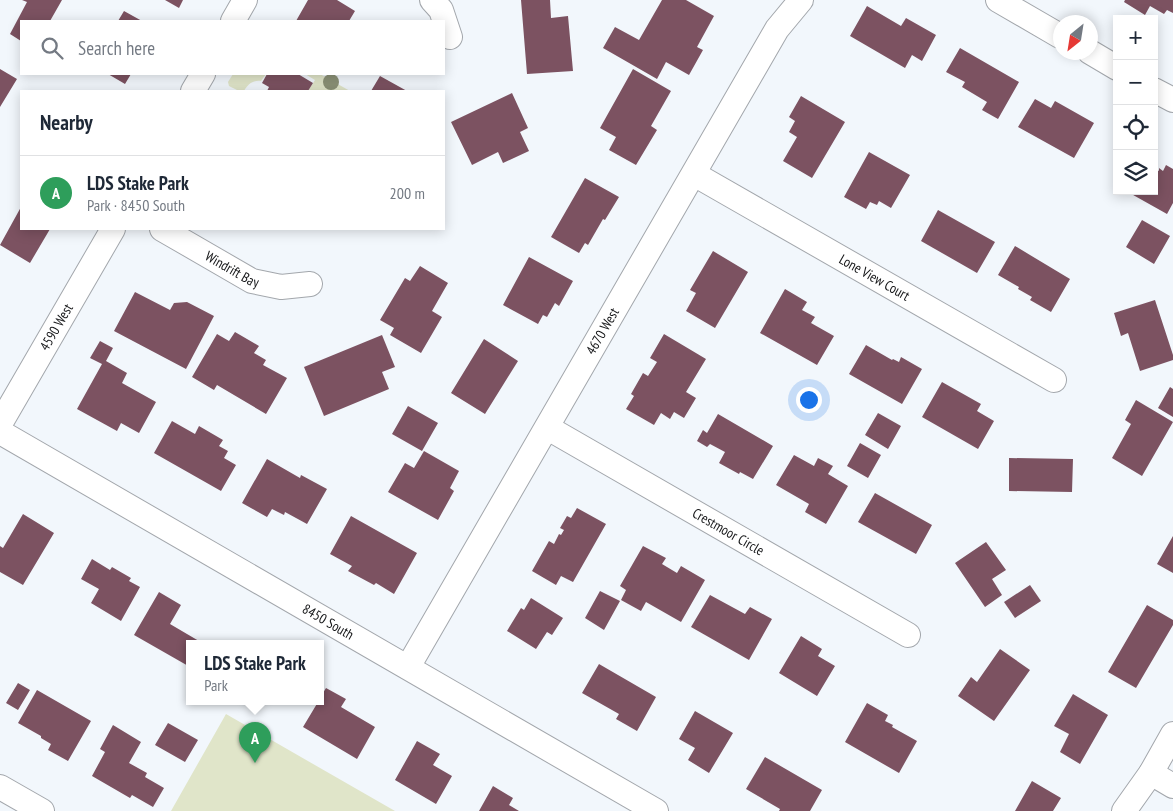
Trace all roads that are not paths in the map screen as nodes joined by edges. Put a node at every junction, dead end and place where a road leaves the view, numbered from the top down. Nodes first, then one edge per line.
1 (245, 0) edge
2 (432, 0) edge
3 (801, 0) edge
4 (998, 0) edge
5 (234, 20) edge
6 (444, 20) edge
7 (445, 22) edge
8 (1053, 32) edge
9 (450, 37) dead end
10 (1098, 57) edge
11 (1113, 66) edge
12 (202, 75) edge
13 (194, 90) edge
14 (1158, 92) edge
15 (1173, 100) edge
16 (694, 174) junction
17 (112, 230) edge
18 (164, 230) edge
19 (310, 284) dead end
20 (1054, 380) dead end
21 (0, 424) edge
22 (548, 428) junction
23 (0, 432) edge
24 (908, 635) dead end
25 (408, 667) junction
26 (1173, 734) edge
27 (1151, 773) junction
28 (1173, 786) edge
29 (0, 787) edge
30 (41, 811) edge
31 (656, 811) edge
32 (1124, 811) edge

1 - 5 street
2 - 6 street
3 - 16 street, 4670 West
4 - 8 street
7 - 9 street
10 - 11 street
12 - 13 street
14 - 15 street
16 - 20 street, Lone View Court
16 - 22 street, 4670 West
17 - 21 street, 4590 West
18 - 19 street, Windrift Bay
22 - 24 street, Crestmoor Circle
22 - 25 street, 4670 West
23 - 25 street, 8450 South
25 - 31 street, 8450 South
26 - 27 street
27 - 28 street
27 - 32 street
29 - 30 street

